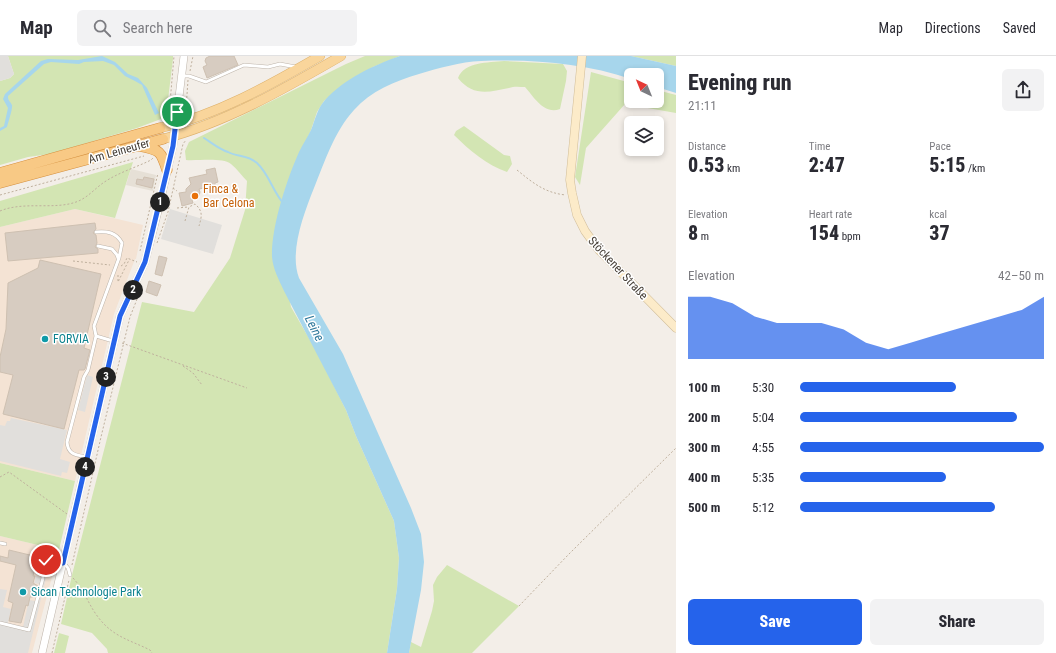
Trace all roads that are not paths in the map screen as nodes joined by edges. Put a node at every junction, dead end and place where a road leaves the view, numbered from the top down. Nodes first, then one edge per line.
1 (184, 56) edge
2 (320, 56) edge
3 (341, 56) edge
4 (582, 56) edge
5 (299, 68) junction
6 (181, 76) junction
7 (176, 124) junction
8 (160, 128) joint
9 (175, 136) junction
10 (163, 139) joint
11 (136, 146) junction
12 (167, 170) junction
13 (0, 173) edge
14 (0, 183) edge
15 (96, 232) dead end
16 (98, 246) dead end
17 (118, 260) junction
18 (676, 328) edge
19 (96, 336) junction
20 (115, 341) junction
21 (87, 457) junction
22 (0, 543) edge
23 (5, 544) dead end
24 (63, 563) junction
25 (70, 575) road end
26 (0, 623) edge
27 (42, 653) edge

1 - 6 street
2 - 5 main road, Am Leineufer
3 - 9 main road, Am Leineufer
4 - 18 main road, Stöckener Straße
5 - 6 lane
5 - 7 main road, Am Leineufer
6 - 7 street
7 - 8 main road, Am Leineufer
7 - 9 street
8 - 13 highway, Am Leineufer
9 - 10 main road, Am Leineufer
9 - 12 street
10 - 11 highway, Am Leineufer
11 - 12 highway
11 - 14 highway, Am Leineufer
12 - 20 street
15 - 17 lane
16 - 17 lane
17 - 19 lane
19 - 20 lane
19 - 21 lane
20 - 21 street
21 - 24 street
22 - 23 lane
24 - 25 lane
24 - 26 lane
24 - 27 street

